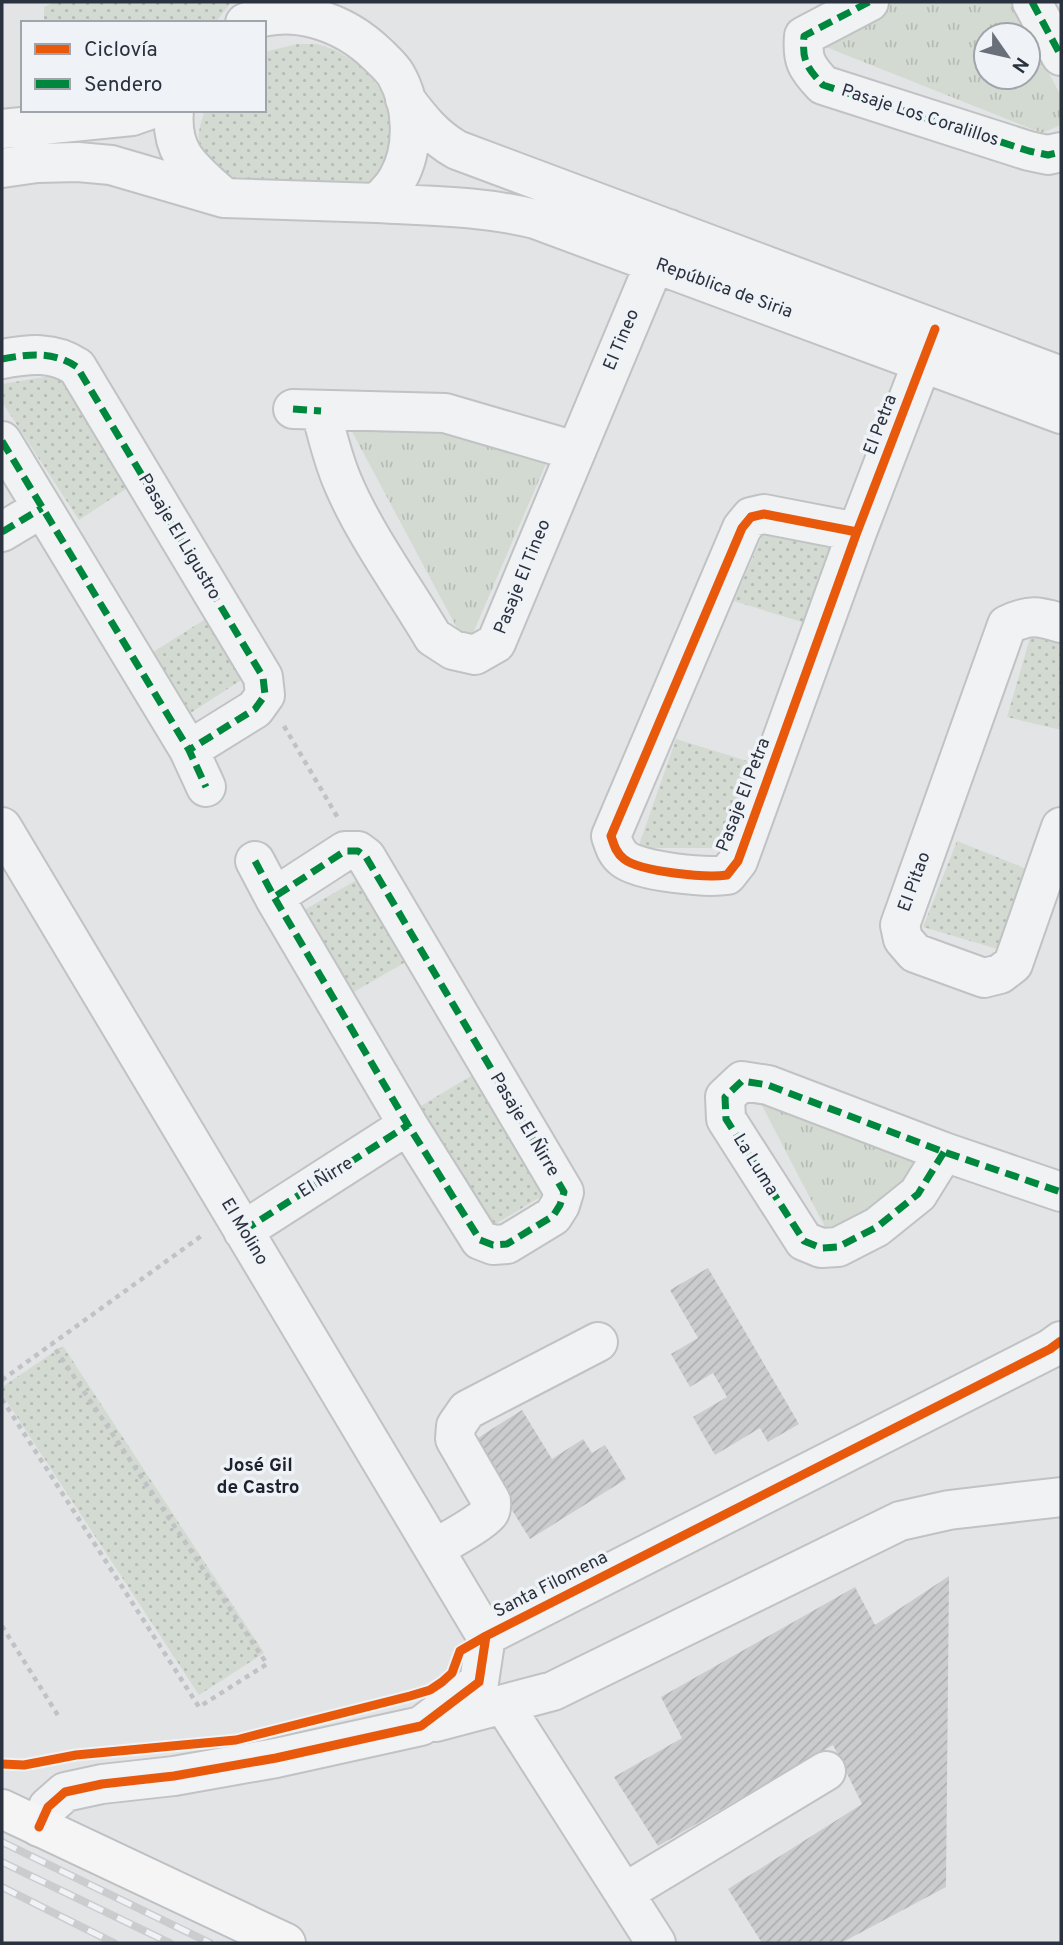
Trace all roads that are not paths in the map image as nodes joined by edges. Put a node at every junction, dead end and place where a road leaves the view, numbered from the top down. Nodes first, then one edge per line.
1 (869, 2) edge
2 (1032, 2) edge
3 (292, 8) edge
4 (250, 21) edge
5 (1061, 56) edge
6 (405, 99) junction
7 (143, 112) edge
8 (174, 112) edge
9 (2, 129) edge
10 (1061, 152) edge
11 (2, 169) edge
12 (224, 198) junction
13 (377, 202) junction
14 (669, 229) junction
15 (655, 264) junction
16 (928, 346) junction
17 (2, 359) edge
18 (1061, 376) edge
19 (1061, 414) edge
20 (2, 441) edge
21 (575, 451) junction
22 (42, 508) junction
23 (2, 532) edge
24 (857, 532) junction
25 (1061, 623) edge
26 (189, 750) junction
27 (206, 788) dead end
28 (2, 827) edge
29 (1061, 827) edge
30 (255, 861) dead end
31 (274, 897) junction
32 (408, 1125) junction
33 (944, 1152) junction
34 (1061, 1192) edge
35 (238, 1222) junction
36 (1061, 1341) edge
37 (598, 1342) dead end
38 (1059, 1488) edge
39 (434, 1549) junction
40 (486, 1636) junction
41 (504, 1705) junction
42 (421, 1726) junction
43 (826, 1771) dead end
44 (2, 1809) edge
45 (39, 1827) junction
46 (624, 1893) junction
47 (286, 1943) edge
48 (656, 1943) edge

1 - 10 street, Pasaje Los Coralillos
2 - 5 street
3 - 4 street
3 - 6 street
6 - 13 street
6 - 14 street, República de Siria
7 - 9 street
8 - 12 street
11 - 12 street
12 - 13 street, República de Siria
13 - 15 street, República de Siria
14 - 15 street, El Tineo
14 - 16 street, República de Siria
15 - 16 street, República de Siria
15 - 21 street, El Tineo
16 - 18 street, República de Siria
16 - 19 street, República de Siria
16 - 24 street, El Petra
17 - 26 street, Pasaje El Ligustro
20 - 22 street
21 - 21 street, Pasaje El Tineo
22 - 23 street
22 - 26 street
24 - 24 street, Pasaje El Petra
25 - 29 street, El Pitao
26 - 27 street
28 - 35 street, El Molino
30 - 31 street, Pasaje El Ñirre
31 - 32 street, Pasaje El Ñirre
31 - 32 street, Pasaje El Ñirre
32 - 35 street, El Ñirre
33 - 33 street, La Luma
33 - 34 street, La Luma
35 - 39 street, El Molino
36 - 40 street, Santa Filomena
37 - 39 street
38 - 41 street
39 - 40 street, El Molino
40 - 42 street, Santa Filomena
41 - 42 street
41 - 46 street
42 - 45 street, Santa Filomena
43 - 46 street
44 - 45 main road
45 - 47 main road
46 - 48 street

